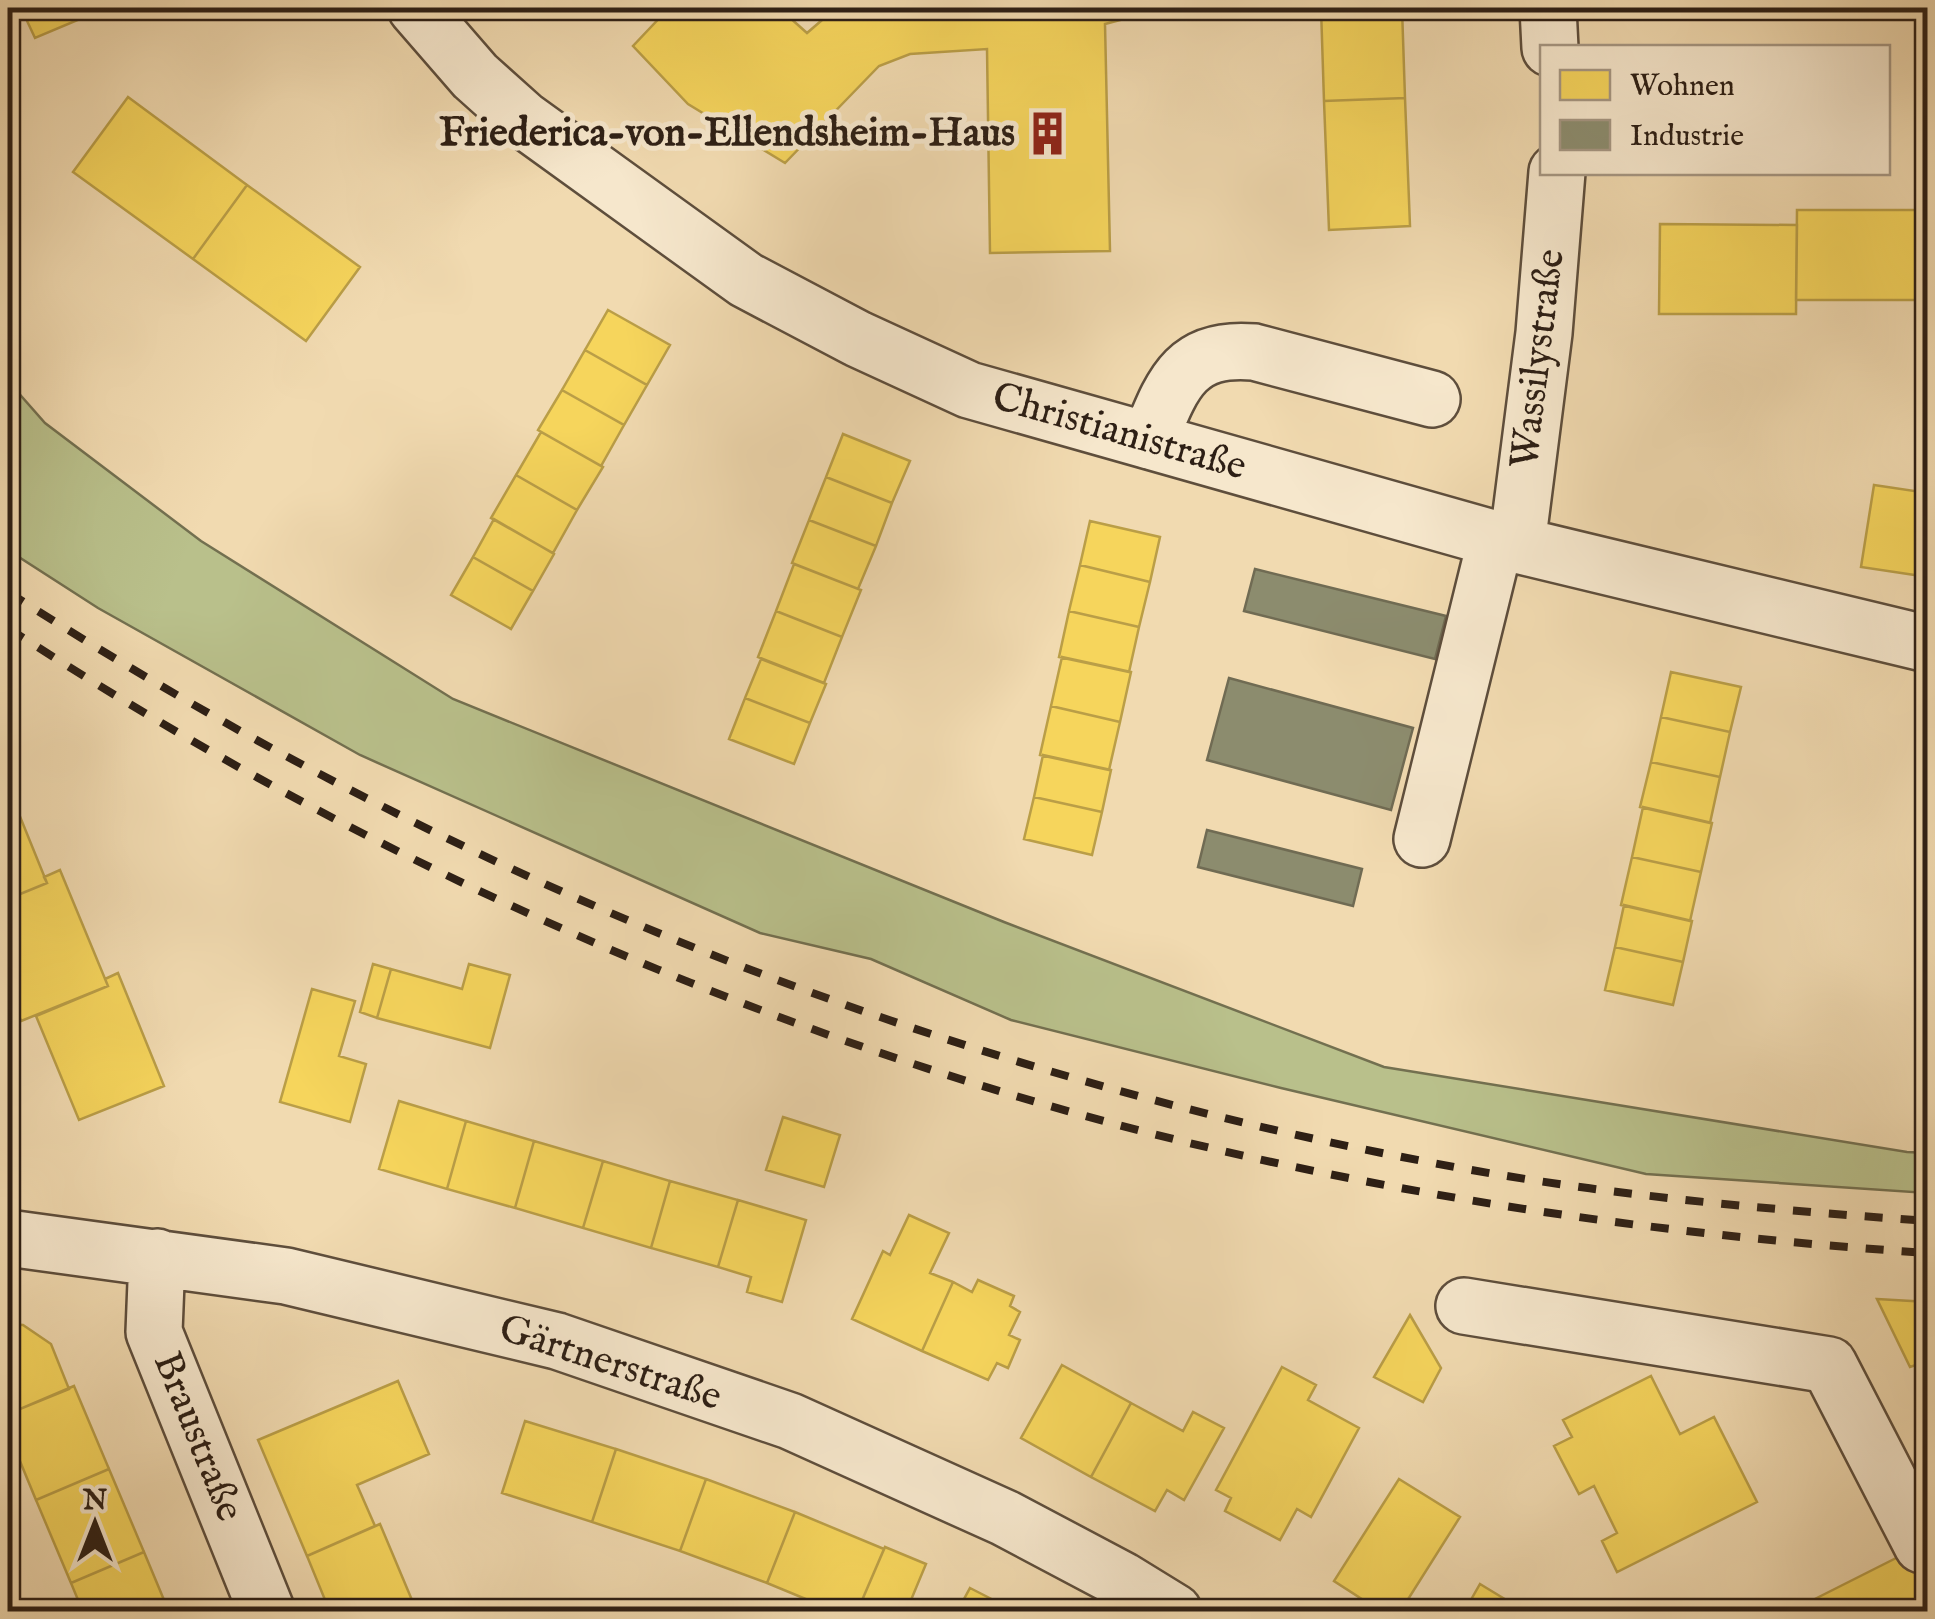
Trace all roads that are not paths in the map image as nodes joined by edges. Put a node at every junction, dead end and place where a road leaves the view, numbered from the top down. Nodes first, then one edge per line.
1 (416, 8) edge
2 (1548, 8) edge
3 (1550, 45) edge
4 (1556, 175) edge
5 (1432, 399) dead end
6 (1149, 442) junction
7 (1507, 542) junction
8 (1928, 644) edge
9 (1422, 839) dead end
10 (8, 1238) edge
11 (157, 1257) junction
12 (1464, 1306) dead end
13 (1922, 1545) dead end
14 (267, 1612) edge
15 (1174, 1612) edge

1 - 6 street, Christianistraße
2 - 3 street
4 - 7 street, Wassilystraße
5 - 6 street
6 - 7 street, Christianistraße
7 - 8 street, Christianistraße
7 - 9 street, Wassilystraße
10 - 11 street, Gärtnerstraße
11 - 14 street, Braustraße
11 - 15 street, Gärtnerstraße
12 - 13 street

